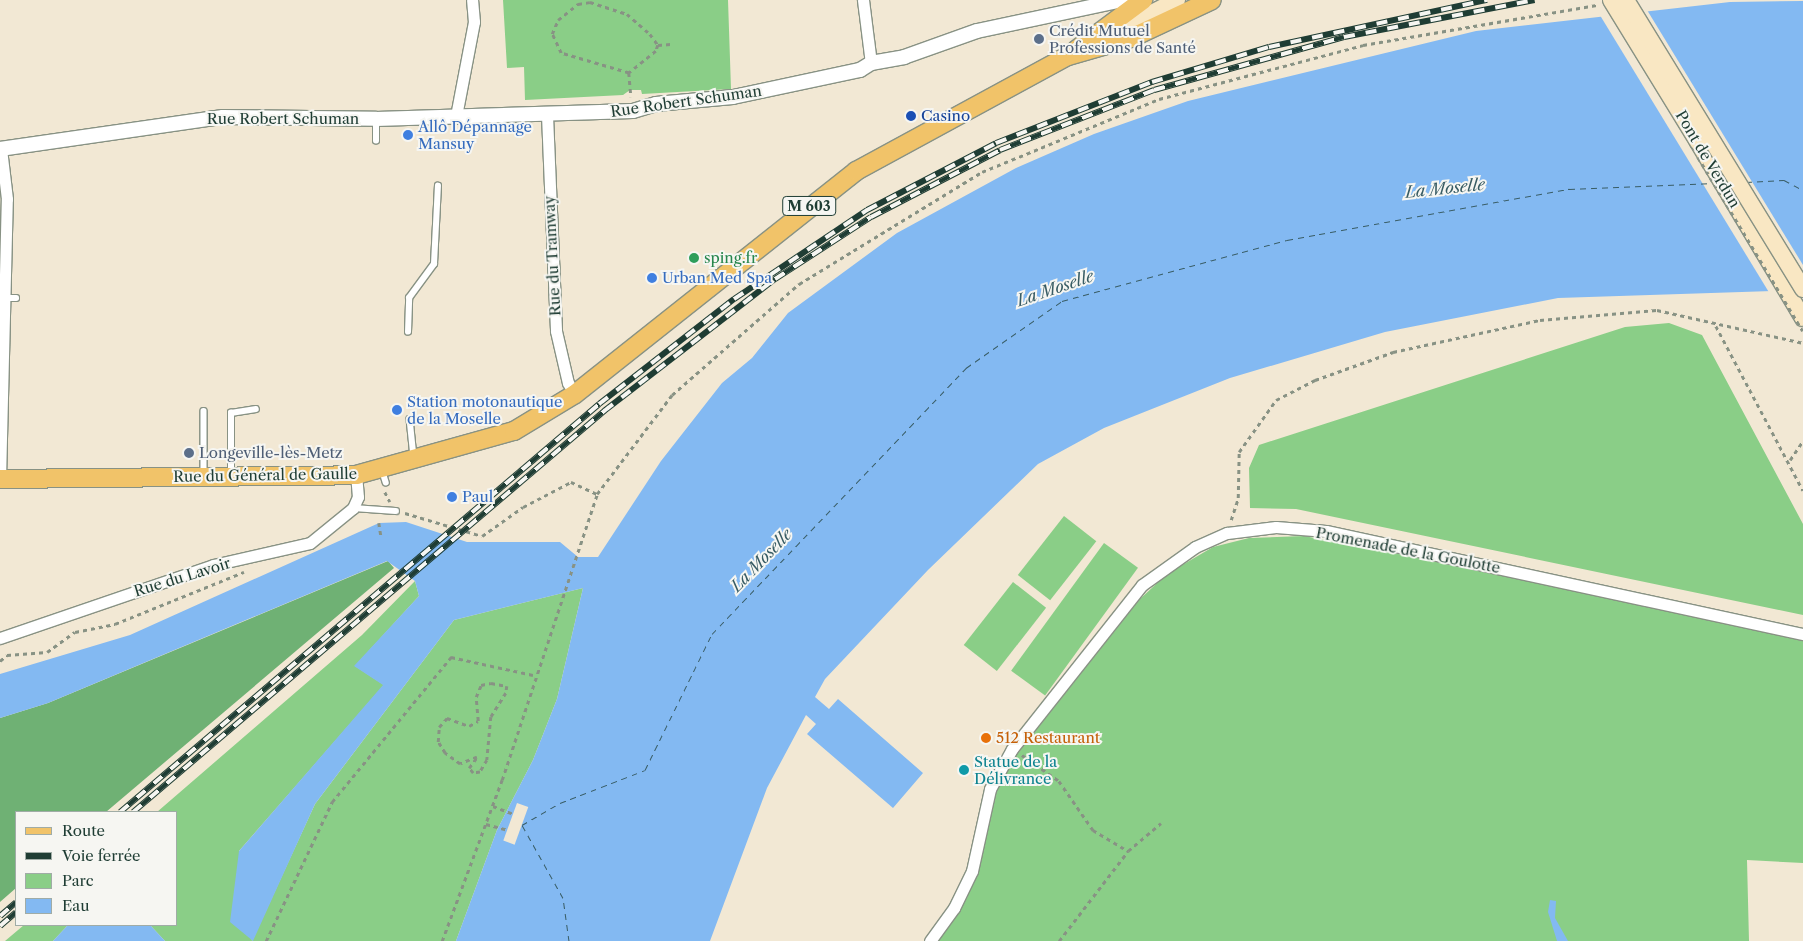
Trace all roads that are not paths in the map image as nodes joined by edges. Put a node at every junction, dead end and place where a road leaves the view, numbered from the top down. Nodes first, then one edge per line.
1 (472, 0) edge
2 (863, 0) edge
3 (1123, 0) edge
4 (1143, 0) edge
5 (1177, 0) edge
6 (1212, 0) edge
7 (1626, 0) edge
8 (1607, 2) edge
9 (1088, 5) edge
10 (1068, 56) junction
11 (871, 63) junction
12 (547, 114) junction
13 (456, 116) junction
14 (376, 119) junction
15 (376, 141) dead end
16 (0, 149) edge
17 (438, 186) dead end
18 (1803, 289) edge
19 (1803, 318) edge
20 (408, 332) dead end
21 (1, 389) edge
22 (575, 394) junction
23 (256, 408) dead end
24 (204, 411) dead end
25 (410, 419) dead end
26 (415, 462) junction
27 (231, 475) junction
28 (356, 475) junction
29 (204, 476) junction
30 (0, 479) edge
31 (352, 508) junction
32 (396, 511) road end
33 (1803, 634) edge
34 (0, 638) edge
35 (930, 941) edge

1 - 13 street
2 - 11 street
3 - 9 street, Rue Robert Schuman
4 - 10 main road, Rue du Général de Gaulle / M 603
5 - 10 main road
6 - 10 main road, Rue du Général de Gaulle / M 603
7 - 18 main road, Pont de Verdun, bridge
8 - 19 main road, Pont de Verdun, bridge
9 - 11 street, Rue Robert Schuman
10 - 22 main road, Rue du Général de Gaulle / M 603
11 - 12 street, Rue Robert Schuman
12 - 13 street, Rue Robert Schuman
12 - 22 street, Rue du Tramway
13 - 14 street, Rue Robert Schuman
14 - 15 lane
14 - 16 street, Rue Robert Schuman
16 - 21 street
17 - 20 lane
21 - 30 street
22 - 26 main road, Rue du Général de Gaulle / M 603
23 - 27 lane
24 - 29 lane
25 - 26 lane
26 - 28 main road, Rue du Général de Gaulle / M 603
27 - 28 main road, Rue du Général de Gaulle / M 603
27 - 29 main road, Rue du Général de Gaulle / M 603
28 - 31 street
29 - 30 main road, Rue du Général de Gaulle / M 603
31 - 32 lane
31 - 34 street, Rue du Lavoir
33 - 35 street, Promenade de la Goulotte

